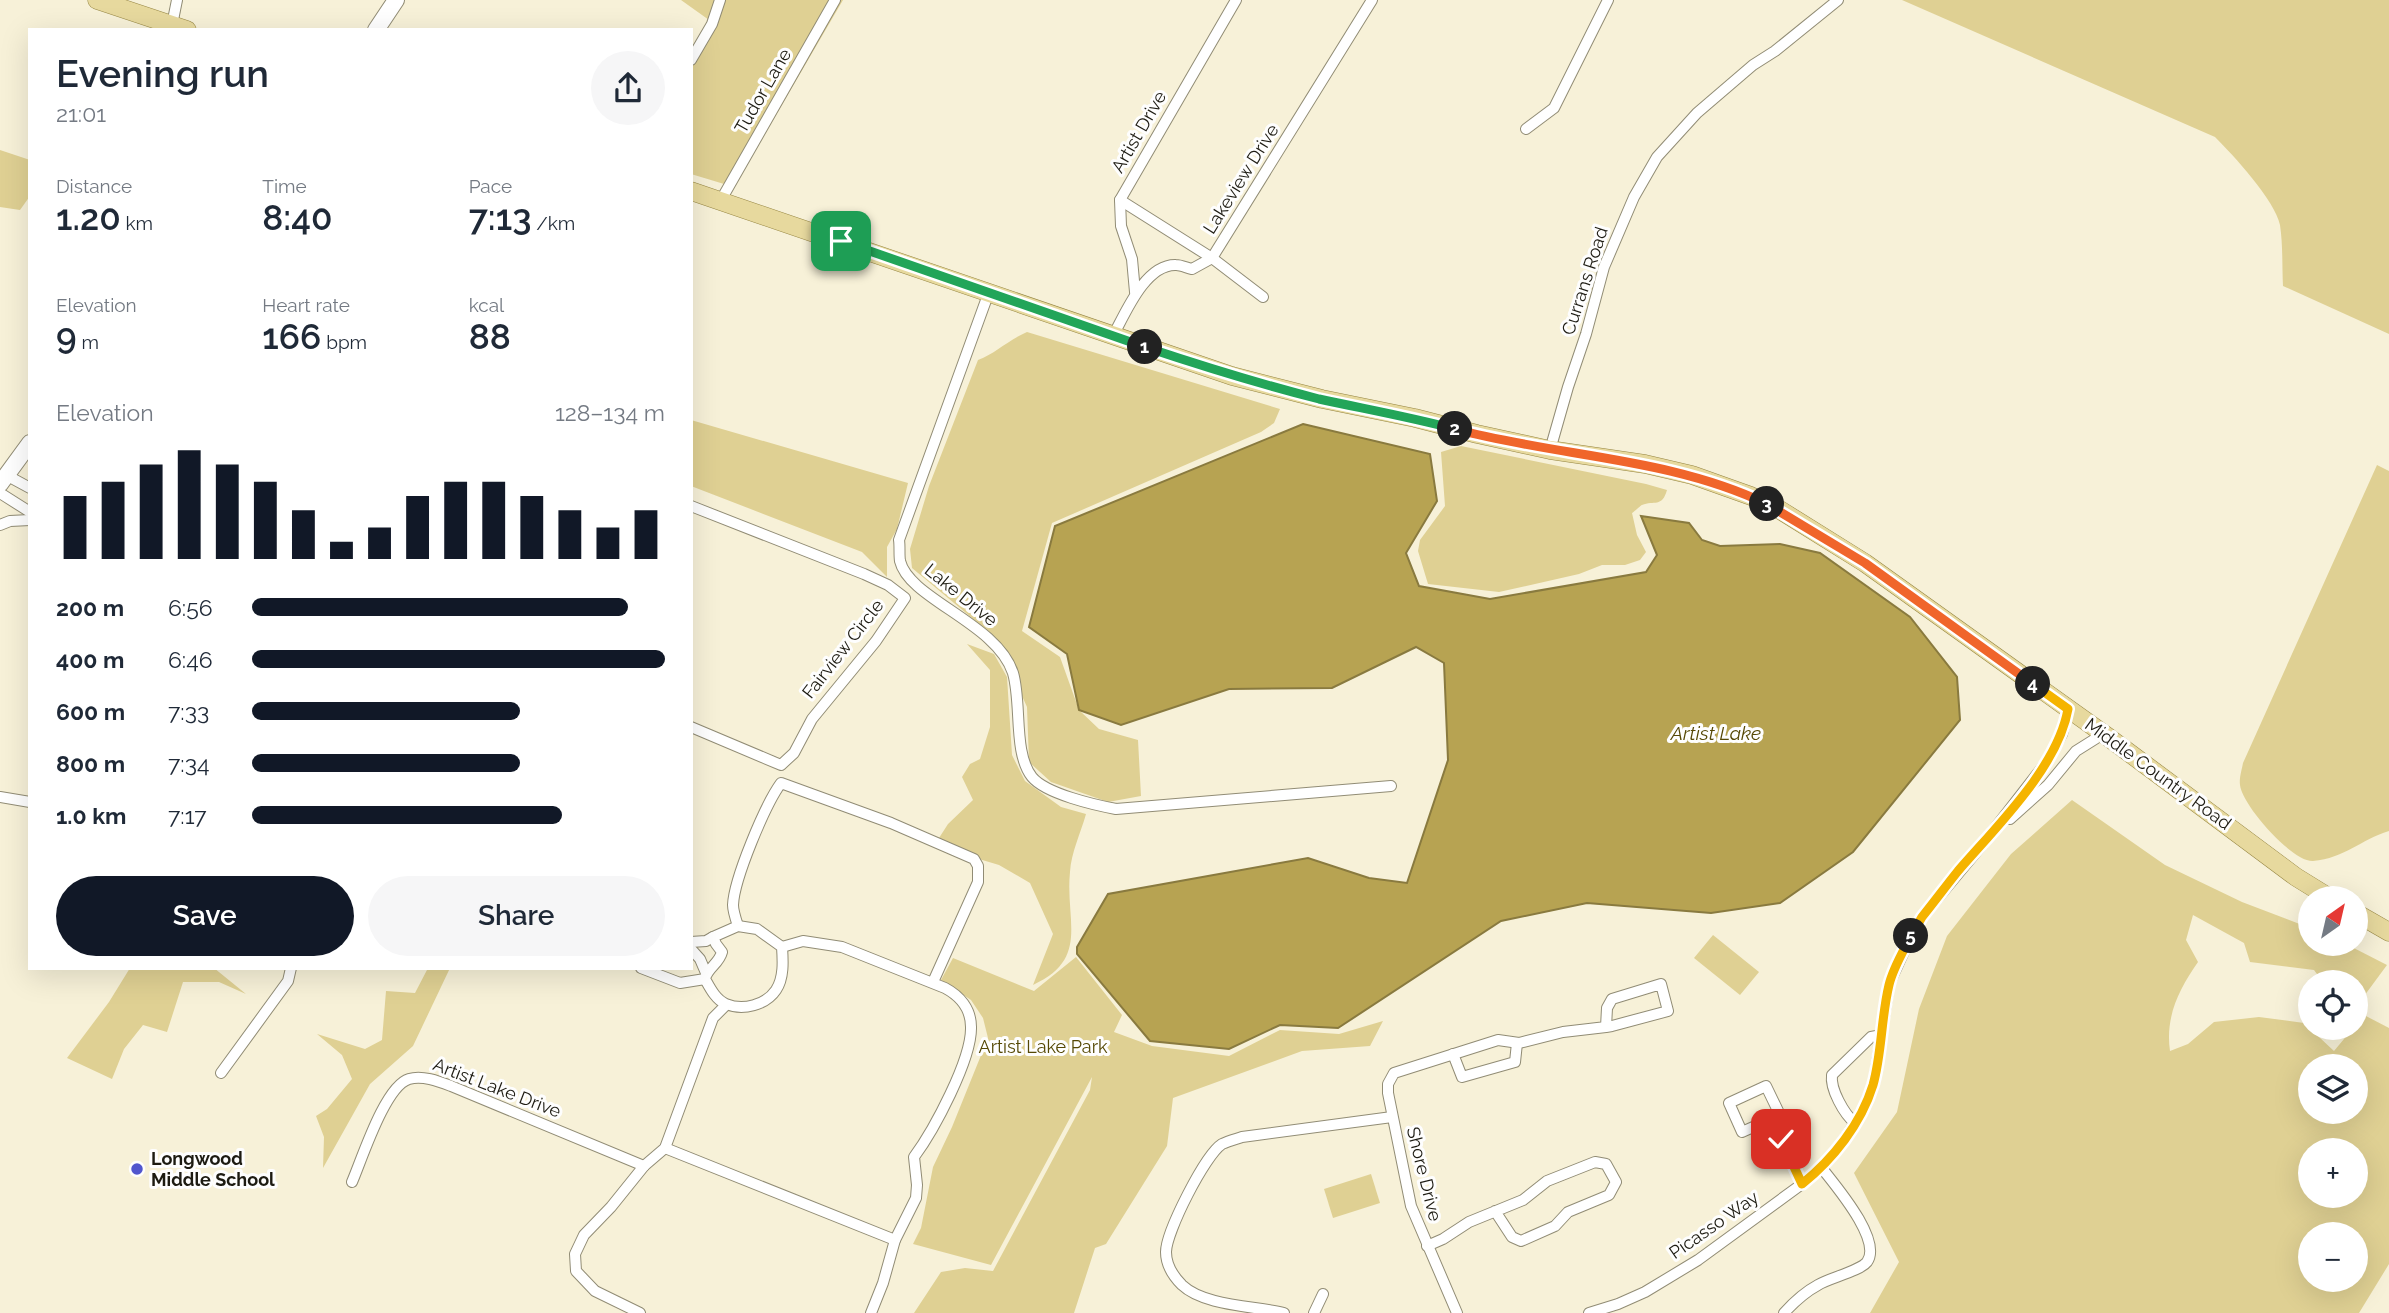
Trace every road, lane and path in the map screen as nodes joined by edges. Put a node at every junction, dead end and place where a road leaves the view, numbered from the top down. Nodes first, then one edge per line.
1 (97, 0) edge
2 (177, 0) edge
3 (396, 0) edge
4 (720, 0) edge
5 (835, 0) edge
6 (1236, 0) edge
7 (1372, 0) edge
8 (1608, 0) edge
9 (1838, 0) edge
10 (180, 27) edge
11 (377, 28) edge
12 (693, 57) edge
13 (1526, 129) dead end
14 (693, 192) edge
15 (721, 200) junction
16 (1120, 200) junction
17 (1212, 258) junction
18 (989, 292) junction
19 (1135, 292) junction
20 (1263, 297) dead end
21 (1114, 336) junction
22 (28, 446) edge
23 (1550, 450) junction
24 (3, 480) edge
25 (28, 487) edge
26 (0, 493) edge
27 (693, 507) edge
28 (28, 511) edge
29 (28, 520) edge
30 (0, 525) edge
31 (2068, 709) junction
32 (693, 728) edge
33 (2103, 734) junction
34 (2050, 756) junction
35 (2064, 765) junction
36 (1391, 786) dead end
37 (0, 797) edge
38 (28, 802) edge
39 (1982, 845) junction
40 (2311, 886) edge
41 (2368, 920) edge
42 (738, 926) junction
43 (2389, 932) edge
44 (713, 937) junction
45 (693, 942) edge
46 (782, 947) junction
47 (693, 951) edge
48 (291, 970) edge
49 (646, 970) edge
50 (705, 976) junction
51 (933, 982) junction
52 (726, 1005) junction
53 (1606, 1027) junction
54 (1882, 1035) junction
55 (1517, 1043) junction
56 (1453, 1054) junction
57 (221, 1073) dead end
58 (1392, 1117) junction
59 (1771, 1119) junction
60 (1855, 1124) junction
61 (664, 1148) junction
62 (644, 1166) junction
63 (1821, 1167) junction
64 (352, 1182) dead end
65 (1802, 1184) junction
66 (1495, 1211) junction
67 (895, 1240) junction
68 (1427, 1246) junction
69 (1323, 1294) dead end
70 (640, 1313) edge
71 (871, 1313) edge
72 (1284, 1313) edge
73 (1314, 1313) edge
74 (1457, 1313) edge
75 (1590, 1313) edge
76 (1784, 1313) edge

1 - 10 main road
2 - 10 street
3 - 11 main road
4 - 12 street
5 - 15 street, Tudor Lane
6 - 16 street, Artist Drive
7 - 17 street, Lakeview Drive
8 - 13 street
9 - 23 street, Currans Road
14 - 15 main road, Middle Country Road
15 - 18 main road, Middle Country Road
16 - 17 street
16 - 19 street, Artist Drive
17 - 19 street, Lakeview Drive
17 - 20 street
18 - 21 main road, Middle Country Road
18 - 36 street, Lake Drive
19 - 21 street, Lakeview Drive
21 - 23 main road, Middle Country Road
22 - 24 main road
23 - 31 main road, Middle Country Road
24 - 25 street
26 - 28 street
27 - 32 street, Fairview Circle
29 - 30 street
31 - 33 main road, Middle Country Road
31 - 34 street, Picasso Way
33 - 35 street, Picasso Way
33 - 40 main road, Middle Country Road
34 - 35 street
34 - 39 street, Picasso Way
35 - 39 street, Picasso Way
37 - 38 street
39 - 54 street, Picasso Way
41 - 43 main road
42 - 44 street
42 - 46 street
42 - 51 street
44 - 45 street
44 - 50 street
46 - 51 street
46 - 52 street
47 - 50 street
48 - 57 street
49 - 50 street
50 - 52 street
51 - 67 street
52 - 61 street
53 - 53 street
53 - 55 street
54 - 60 street, Picasso Way
54 - 60 street
55 - 56 street
55 - 56 street
56 - 58 street, Shore Drive
58 - 68 street, Shore Drive
58 - 72 street
59 - 59 street
59 - 65 street
60 - 63 street, Picasso Way
61 - 62 street
61 - 67 street
62 - 64 street, Artist Lake Drive
62 - 70 street
63 - 65 street, Picasso Way
63 - 76 street
65 - 75 street, Picasso Way
66 - 66 street
66 - 68 street
67 - 71 street
68 - 74 street, Shore Drive
69 - 73 street

